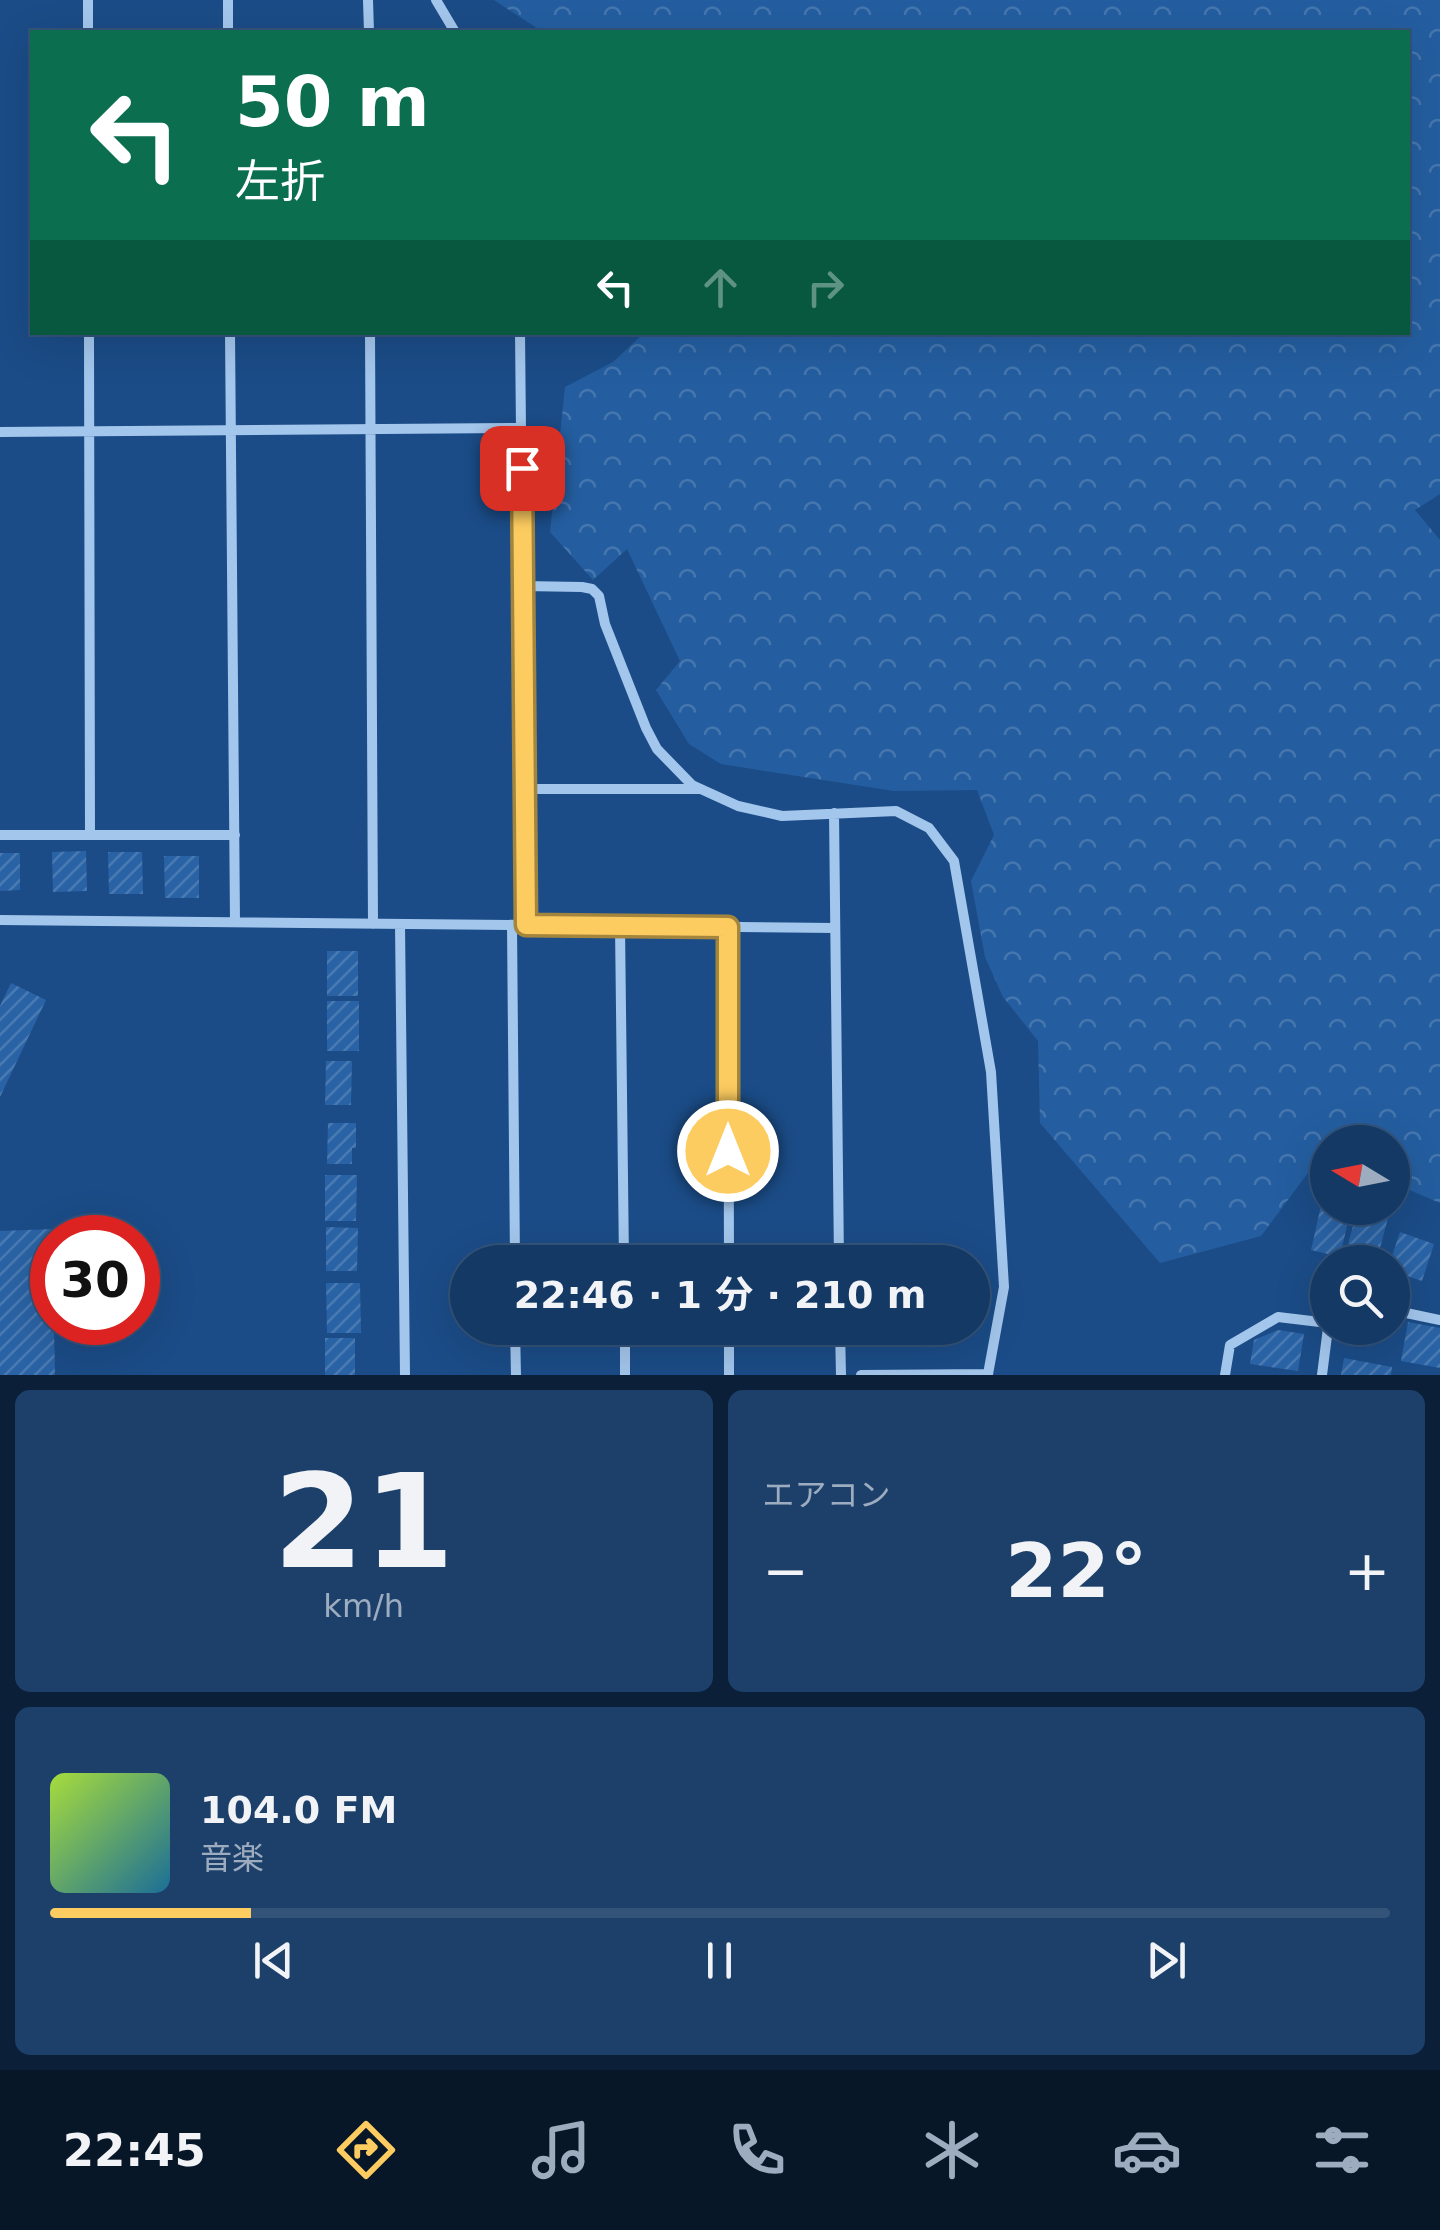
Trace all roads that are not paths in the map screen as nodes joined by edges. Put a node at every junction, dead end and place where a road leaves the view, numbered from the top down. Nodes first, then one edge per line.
1 (88, 0) edge
2 (228, 0) edge
3 (368, 0) edge
4 (436, 0) edge
5 (88, 30) edge
6 (228, 30) edge
7 (368, 30) edge
8 (454, 30) edge
9 (88, 335) edge
10 (230, 335) edge
11 (370, 335) edge
12 (520, 335) edge
13 (521, 428) junction
14 (370, 429) junction
15 (231, 430) junction
16 (0, 432) edge
17 (89, 432) junction
18 (522, 586) junction
19 (700, 788) junction
20 (525, 789) junction
21 (834, 813) junction
22 (0, 835) edge
23 (90, 835) junction
24 (234, 835) junction
25 (0, 920) edge
26 (235, 922) junction
27 (374, 924) junction
28 (400, 924) junction
29 (512, 925) junction
30 (526, 925) junction
31 (620, 926) junction
32 (728, 927) junction
33 (835, 928) junction
34 (515, 1245) edge
35 (624, 1245) edge
36 (729, 1245) edge
37 (839, 1245) edge
38 (1410, 1314) edge
39 (1440, 1320) edge
40 (1310, 1322) edge
41 (515, 1345) edge
42 (625, 1345) edge
43 (729, 1345) edge
44 (840, 1345) edge
45 (1326, 1345) edge
46 (405, 1375) edge
47 (516, 1375) edge
48 (625, 1375) edge
49 (729, 1375) edge
50 (841, 1375) edge
51 (861, 1375) edge
52 (1225, 1375) edge
53 (1322, 1375) edge

1 - 5 street
2 - 6 street
3 - 7 street
4 - 8 street
9 - 17 street
10 - 15 street
11 - 14 street
12 - 13 street
13 - 14 street
13 - 18 street
14 - 15 street
14 - 27 street
15 - 17 street
15 - 24 street
16 - 17 street
17 - 23 street
18 - 19 street
18 - 20 street
19 - 20 street
19 - 21 street
20 - 30 street
21 - 33 street
21 - 51 street
22 - 23 street
23 - 24 street
24 - 26 street
25 - 26 street
26 - 27 street
27 - 28 street
28 - 29 street
28 - 46 street
29 - 30 street
29 - 34 street
30 - 31 street
31 - 32 street
31 - 35 street
32 - 33 street
32 - 36 street
33 - 37 street
38 - 39 street
40 - 52 street
41 - 47 street
42 - 48 street
43 - 49 street
44 - 50 street
45 - 53 street

